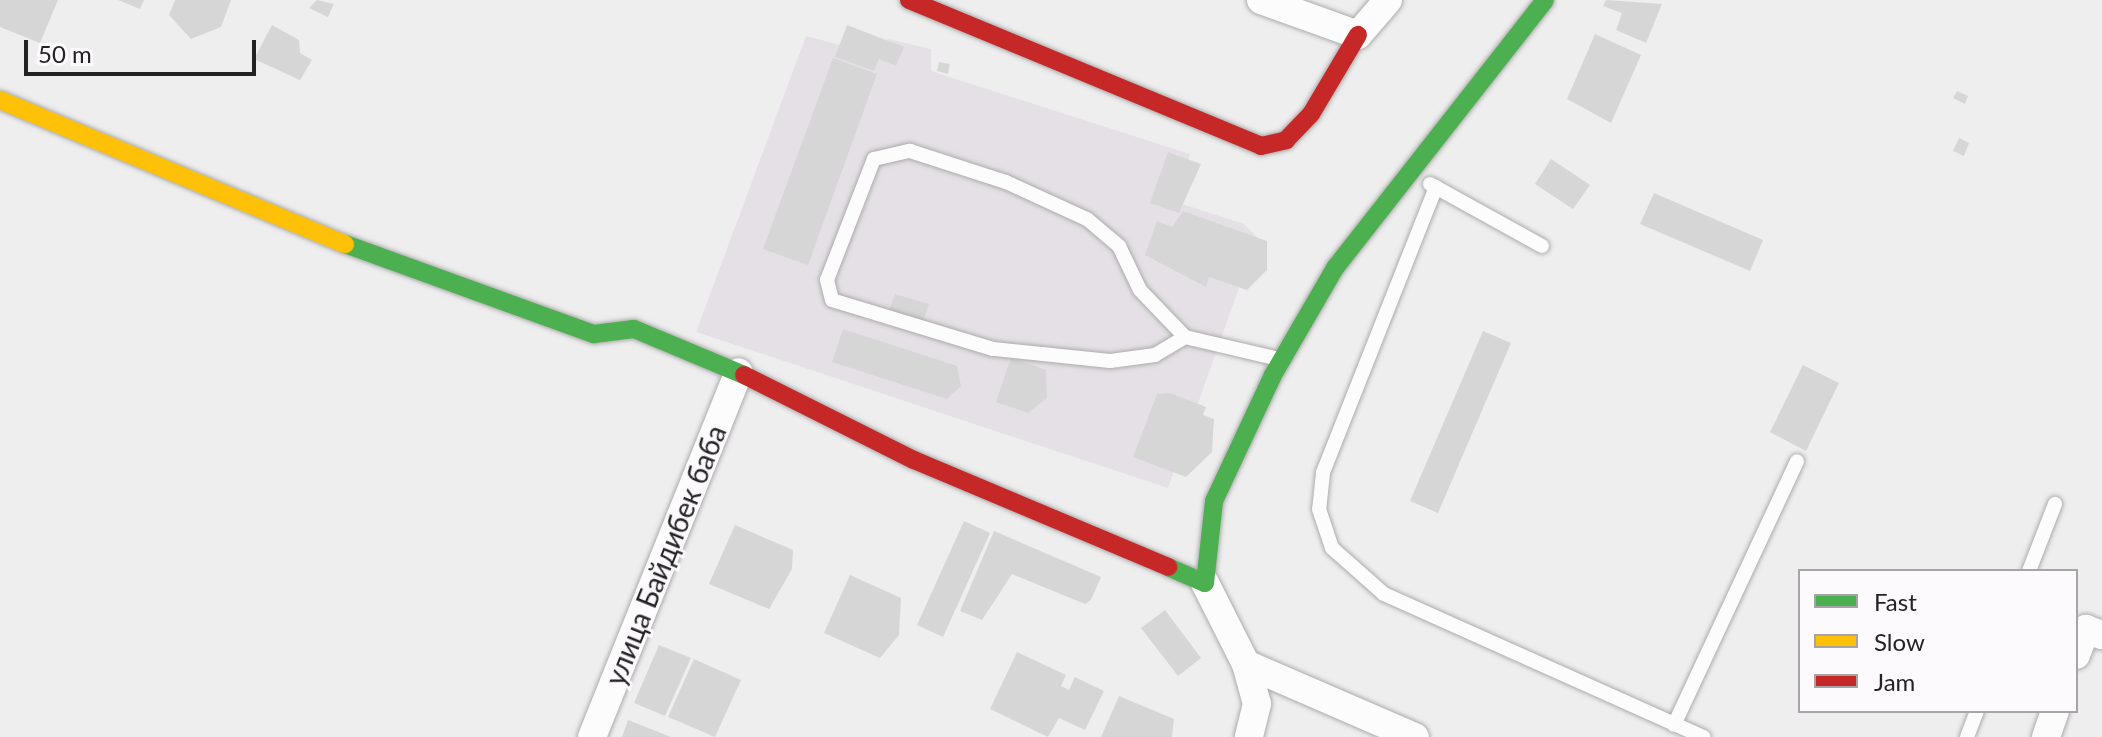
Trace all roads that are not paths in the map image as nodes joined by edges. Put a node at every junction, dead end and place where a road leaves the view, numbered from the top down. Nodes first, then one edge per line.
1 (909, 0) edge
2 (1261, 0) edge
3 (1388, 0) edge
4 (1545, 0) edge
5 (1358, 35) junction
6 (0, 100) edge
7 (1409, 172) junction
8 (1436, 187) junction
9 (1542, 246) dead end
10 (1185, 337) junction
11 (1282, 359) junction
12 (739, 372) junction
13 (1797, 461) dead end
14 (2055, 504) dead end
15 (2030, 569) edge
16 (1205, 583) junction
17 (1246, 664) junction
18 (1976, 713) edge
19 (2054, 713) edge
20 (1674, 725) junction
21 (592, 737) edge
22 (1249, 737) edge
23 (1415, 737) edge
24 (1704, 737) edge
25 (1967, 737) edge
26 (2046, 737) edge

1 - 5 street
2 - 5 street
3 - 5 street
4 - 7 street
6 - 12 street
7 - 8 lane
7 - 11 street
8 - 9 lane
8 - 20 lane
10 - 10 lane
10 - 11 lane
11 - 16 street
12 - 16 street
12 - 21 street, улица Байдибек баба
13 - 20 lane
14 - 15 lane
16 - 17 street
17 - 22 street
17 - 23 street
18 - 25 lane
19 - 26 street
20 - 24 lane

